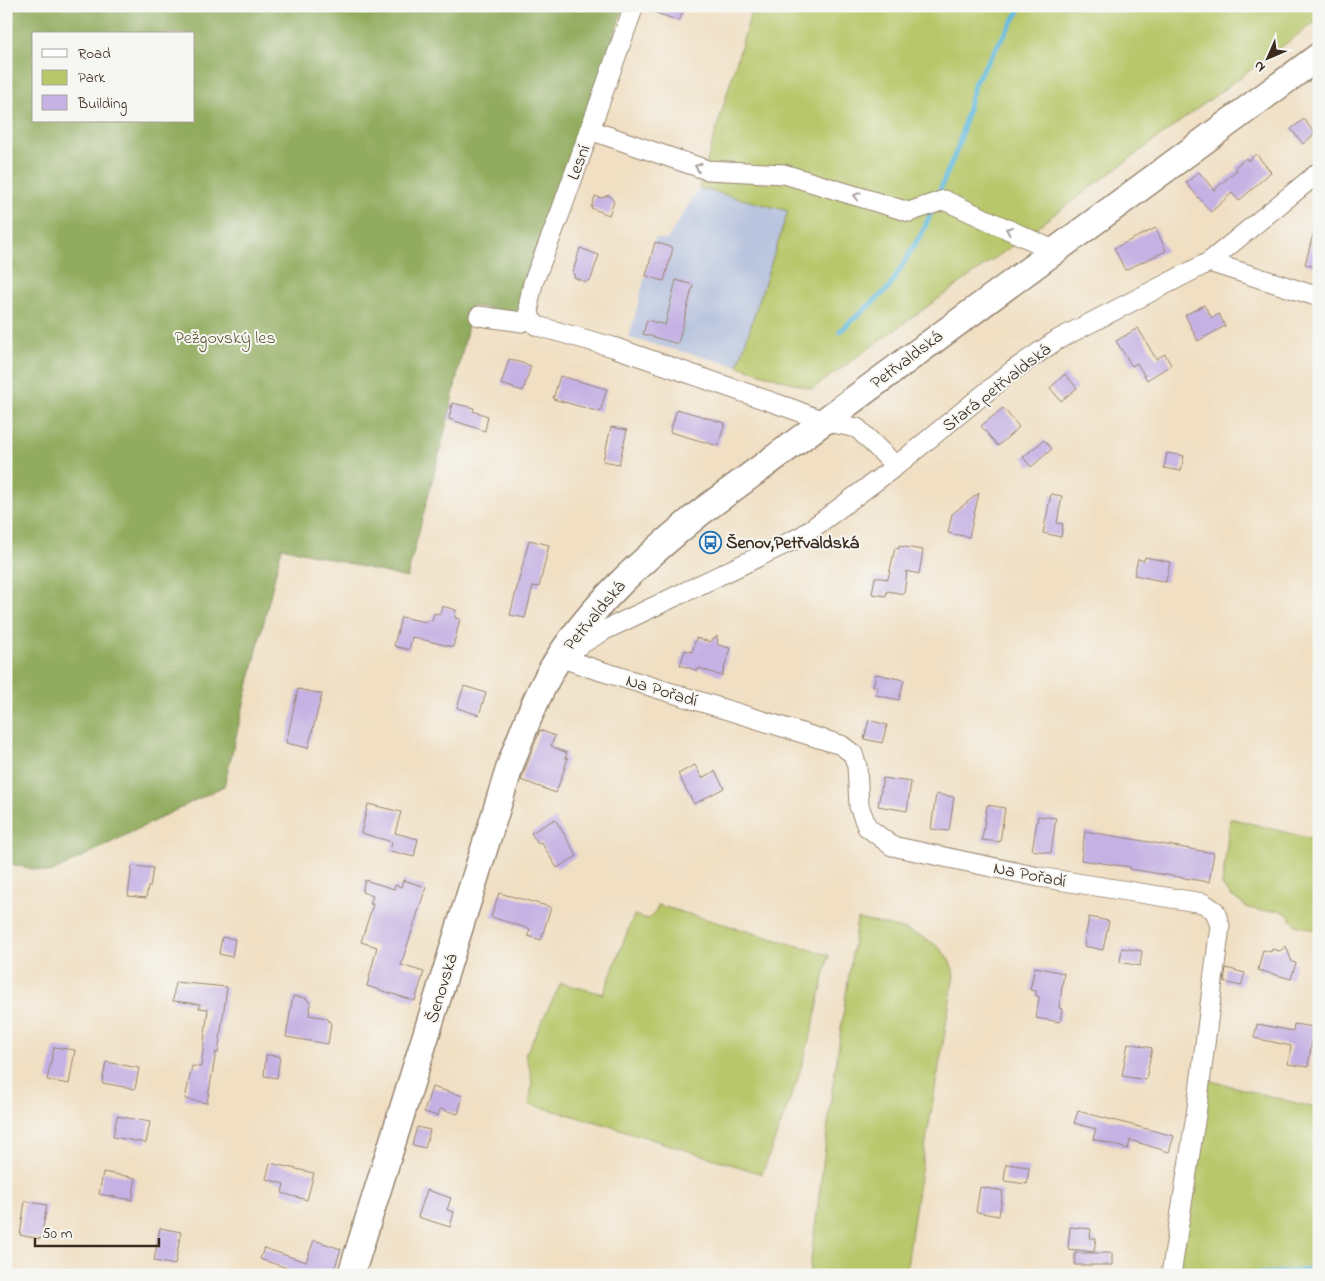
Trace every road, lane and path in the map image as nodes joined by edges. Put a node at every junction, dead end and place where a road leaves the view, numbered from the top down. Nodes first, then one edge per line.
1 (634, 6) edge
2 (1319, 56) edge
3 (590, 130) junction
4 (1319, 172) edge
5 (1053, 250) junction
6 (1209, 262) junction
7 (1319, 297) edge
8 (479, 316) dead end
9 (530, 318) junction
10 (824, 421) junction
11 (896, 466) junction
12 (560, 657) junction
13 (535, 704) joint
14 (351, 1275) edge
15 (1171, 1275) edge

1 - 3 street, Lesní
2 - 5 main road, Petřvaldská
5 -> 3 street
3 - 9 street, Lesní
4 - 6 street, Stará petřvaldská
5 - 10 main road, Petřvaldská
6 - 7 street
6 - 11 street, Stará petřvaldská
8 - 9 street
9 - 10 street
10 - 11 street
10 - 12 main road, Petřvaldská
11 - 12 street, Stará petřvaldská
12 - 13 main road, Petřvaldská
12 - 15 street, Na Pořadí
13 - 14 main road, Šenovská

